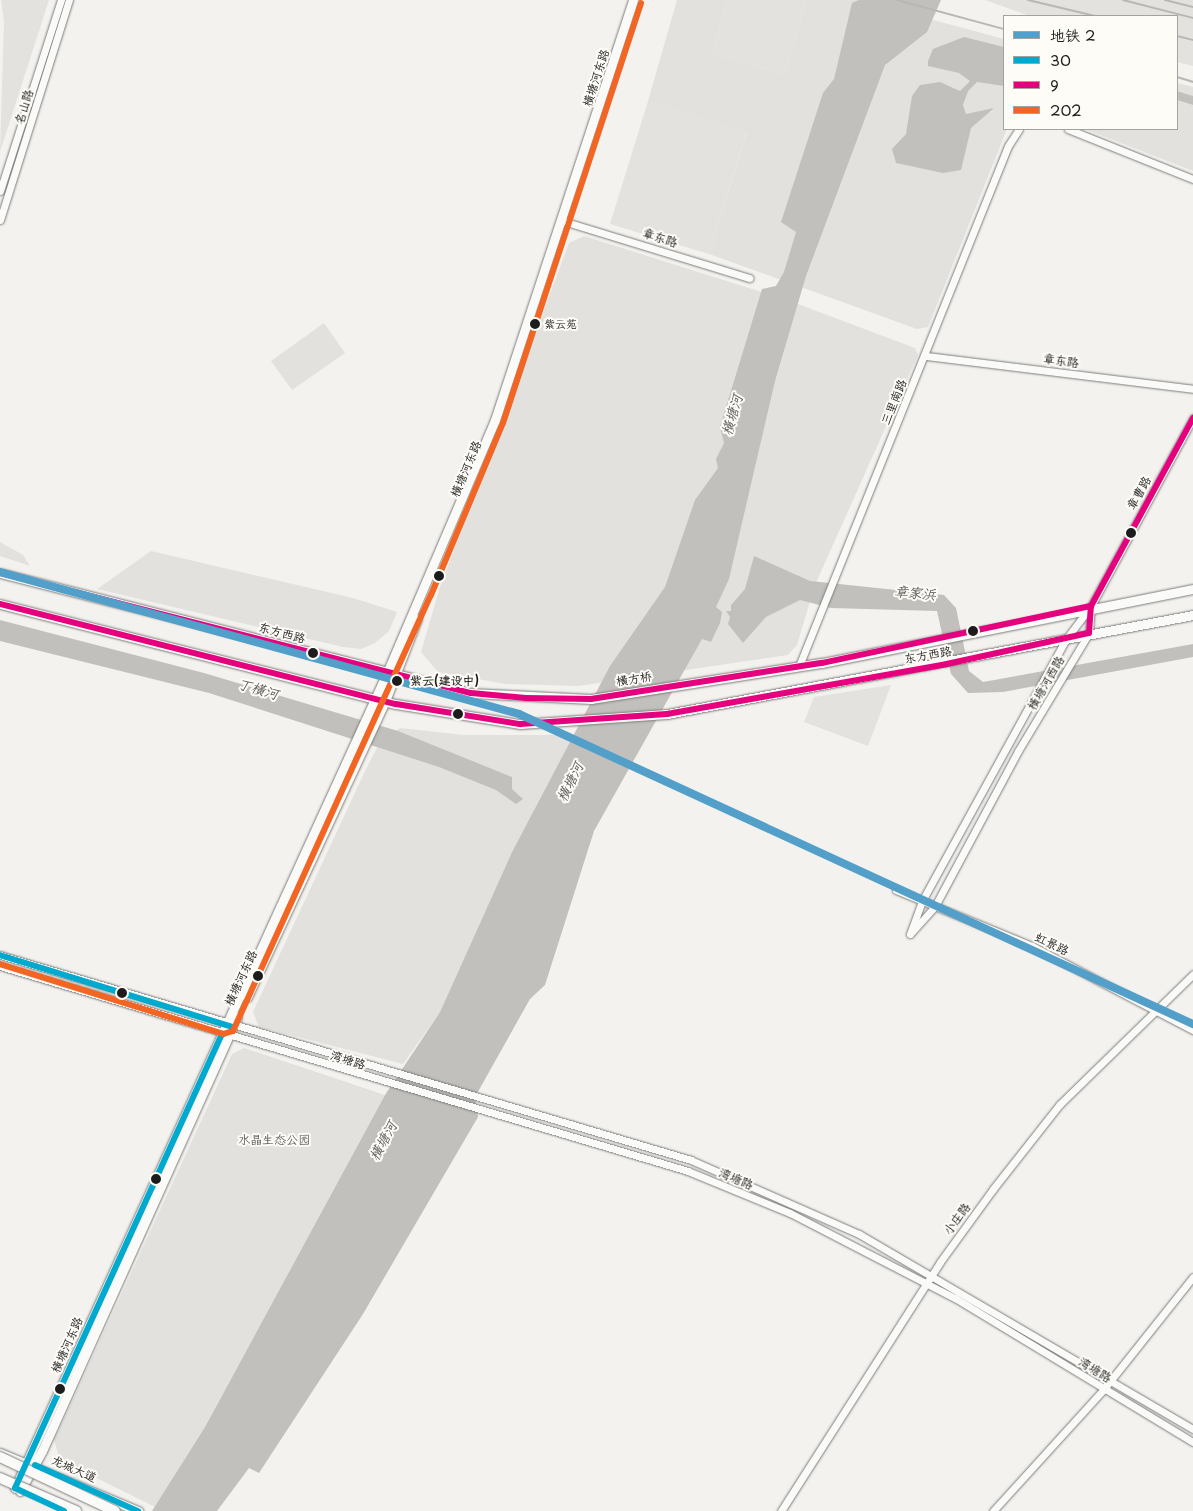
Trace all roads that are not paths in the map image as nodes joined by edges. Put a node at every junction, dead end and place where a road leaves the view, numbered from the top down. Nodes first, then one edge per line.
1 (61, 0) edge
2 (69, 0) edge
3 (633, 0) edge
4 (1018, 130) edge
5 (1070, 130) edge
6 (1193, 179) edge
7 (0, 191) edge
8 (0, 220) edge
9 (563, 221) junction
10 (750, 278) dead end
11 (926, 356) junction
12 (1193, 389) edge
13 (1193, 418) edge
14 (0, 572) edge
15 (1193, 589) edge
16 (0, 604) edge
17 (1091, 606) junction
18 (1193, 615) edge
19 (1089, 633) junction
20 (1066, 639) junction
21 (799, 666) junction
22 (391, 674) junction
23 (682, 685) joint
24 (375, 698) junction
25 (591, 699) joint
26 (385, 701) junction
27 (370, 720) junction
28 (896, 890) dead end
29 (922, 901) junction
30 (935, 906) junction
31 (0, 955) edge
32 (0, 966) edge
33 (1193, 974) edge
34 (1154, 1008) junction
35 (1193, 1030) edge
36 (227, 1031) junction
37 (933, 1274) junction
38 (1193, 1277) edge
39 (928, 1284) junction
40 (1111, 1381) junction
41 (1104, 1389) junction
42 (1193, 1429) edge
43 (1193, 1442) edge
44 (0, 1455) edge
45 (31, 1464) junction
46 (0, 1478) edge
47 (0, 1483) edge
48 (17, 1490) junction
49 (64, 1511) edge
50 (76, 1511) edge
51 (116, 1511) edge
52 (138, 1511) edge
53 (781, 1511) edge
54 (993, 1511) edge

1 - 7 street, 名山路
2 - 8 street, 名山路
3 - 9 main road, 横塘河东路
4 - 11 street, 三里南路
5 - 6 street
9 - 10 street, 章东路
9 - 22 main road, 横塘河东路
11 - 12 street, 章东路
11 - 21 street, 三里南路
13 - 17 street, 章曹路
14 - 22 main road, 东方西路
15 - 17 main road, 东方西路
16 - 24 main road
17 - 19 street, 横塘河西路
17 - 20 street, 横塘河西路
17 - 21 main road, 东方西路
18 - 19 main road, 东方西路
19 - 20 main road, 东方西路
19 - 30 street, 横塘河西路
20 - 26 main road, 东方西路
20 - 29 street, 横塘河西路
21 - 23 main road, 东方西路
22 - 24 main road, 横塘河东路
22 - 25 main road, 东方西路
22 - 26 main road, 横塘河东路
23 - 25 main road, 横方桥
24 - 26 main road
24 - 27 main road, 横塘河东路
26 - 27 main road, 横塘河东路
27 - 36 main road, 横塘河东路
27 - 36 main road, 横塘河东路
28 - 29 street, 虹景路
29 - 30 street, 虹景路
29 - 30 street, 横塘河西路
30 - 34 street, 虹景路
31 - 36 street
32 - 36 street
33 - 34 street, 小庄路
34 - 35 street, 虹景路
34 - 37 street, 小庄路
36 - 37 street
36 - 39 street, 湾塘路
36 - 45 main road, 横塘河东路
37 - 39 street, 小庄路
37 - 40 street
38 - 40 street
39 - 41 street, 湾塘路
39 - 53 street, 小庄路
40 - 41 street
40 - 42 street
41 - 43 street, 湾塘路
41 - 54 street
44 - 45 main road, 龙城大道
44 - 51 highway, bridge
45 - 48 main road, 横塘河东路
45 - 52 main road, 龙城大道
46 - 50 highway, bridge
47 - 48 main road
48 - 49 main road

